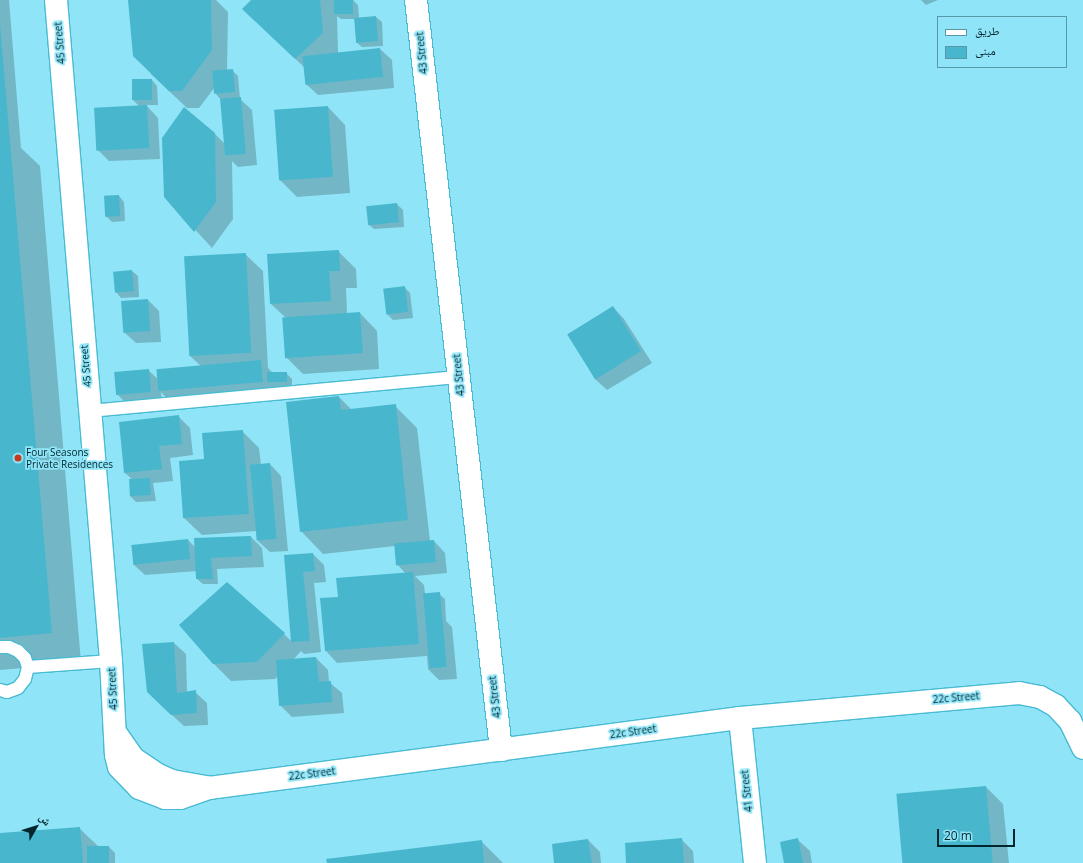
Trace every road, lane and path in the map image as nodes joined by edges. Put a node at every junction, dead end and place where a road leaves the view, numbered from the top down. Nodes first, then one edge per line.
1 (56, 0) edge
2 (416, 0) edge
3 (459, 377) junction
4 (90, 411) junction
5 (0, 647) edge
6 (111, 661) junction
7 (28, 667) junction
8 (0, 690) edge
9 (740, 718) junction
10 (115, 732) joint
11 (1083, 748) edge
12 (501, 750) junction
13 (755, 863) edge

1 - 4 street, 45 Street
2 - 3 street, 43 Street
3 - 4 lane
3 - 12 street, 43 Street
4 - 6 street, 45 Street
5 - 7 lane
6 - 7 lane
6 - 10 street, 45 Street
7 - 8 lane
9 - 11 street, 22c Street
9 - 12 street, 22c Street
9 - 13 street, 41 Street
10 - 12 street, 22c Street

